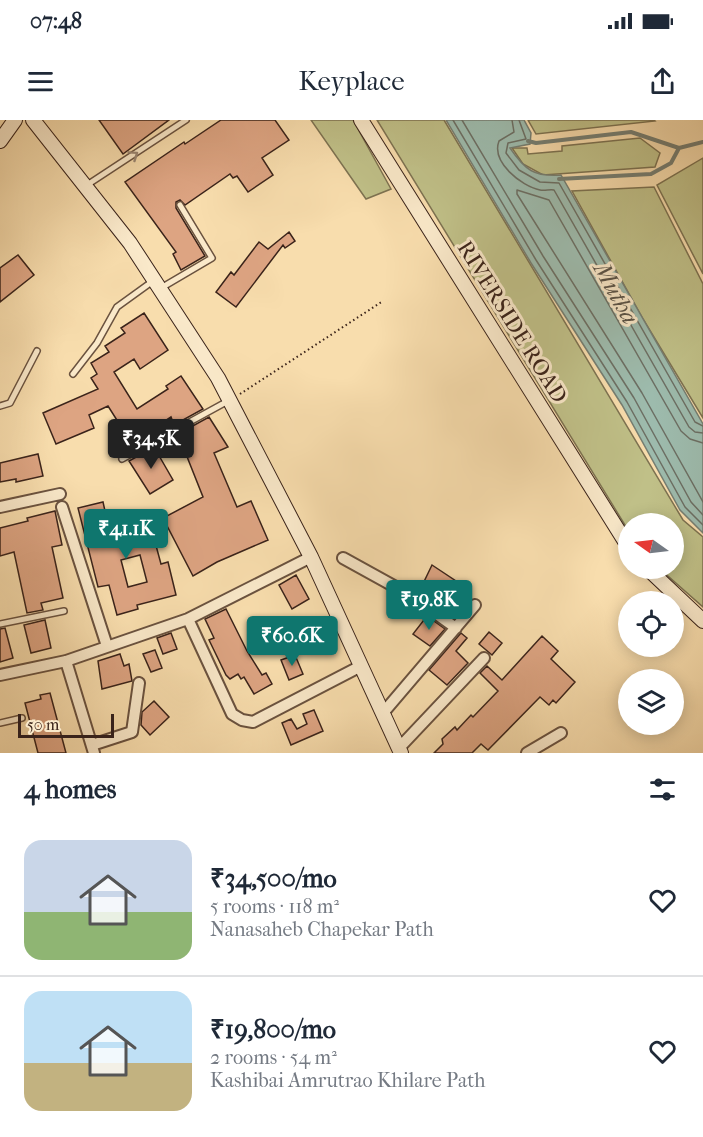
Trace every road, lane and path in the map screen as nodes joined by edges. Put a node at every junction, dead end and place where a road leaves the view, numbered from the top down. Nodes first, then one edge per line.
1 (15, 120) edge
2 (33, 120) edge
3 (186, 120) edge
4 (361, 120) edge
5 (0, 141) edge
6 (85, 186) junction
7 (180, 205) dead end
8 (157, 284) junction
9 (383, 301) dead end
10 (37, 351) dead end
11 (72, 374) dead end
12 (230, 400) junction
13 (0, 406) edge
14 (122, 459) dead end
15 (60, 494) dead end
16 (0, 507) edge
17 (62, 507) dead end
18 (618, 532) edge
19 (311, 557) junction
20 (343, 558) dead end
21 (658, 579) edge
22 (475, 605) dead end
23 (64, 611) dead end
24 (188, 619) junction
25 (703, 621) edge
26 (0, 624) edge
27 (456, 627) junction
28 (107, 646) junction
29 (484, 658) dead end
30 (66, 660) junction
31 (361, 666) junction
32 (0, 675) edge
33 (139, 682) dead end
34 (383, 712) junction
35 (22, 718) dead end
36 (0, 723) edge
37 (561, 733) dead end
38 (93, 749) edge
39 (396, 751) edge
40 (527, 753) edge

1 - 5 street
2 - 6 street
6 -> 3 lane
4 - 18 street, RIVERSIDE ROAD
6 - 8 street
7 - 8 lane
8 - 11 lane
8 - 12 street
9 - 12 path
10 - 13 lane
12 - 14 lane
12 - 19 street
15 - 16 street
17 - 28 street
19 - 24 street
19 - 31 street
20 - 27 street
21 - 25 street
22 - 27 street
23 - 26 lane
24 - 28 street
24 - 31 street
27 - 34 street
28 - 30 street
29 - 39 street
30 - 32 street
30 - 38 street
31 - 34 street
33 - 38 street
34 - 39 street
35 - 36 lane
37 - 40 street

